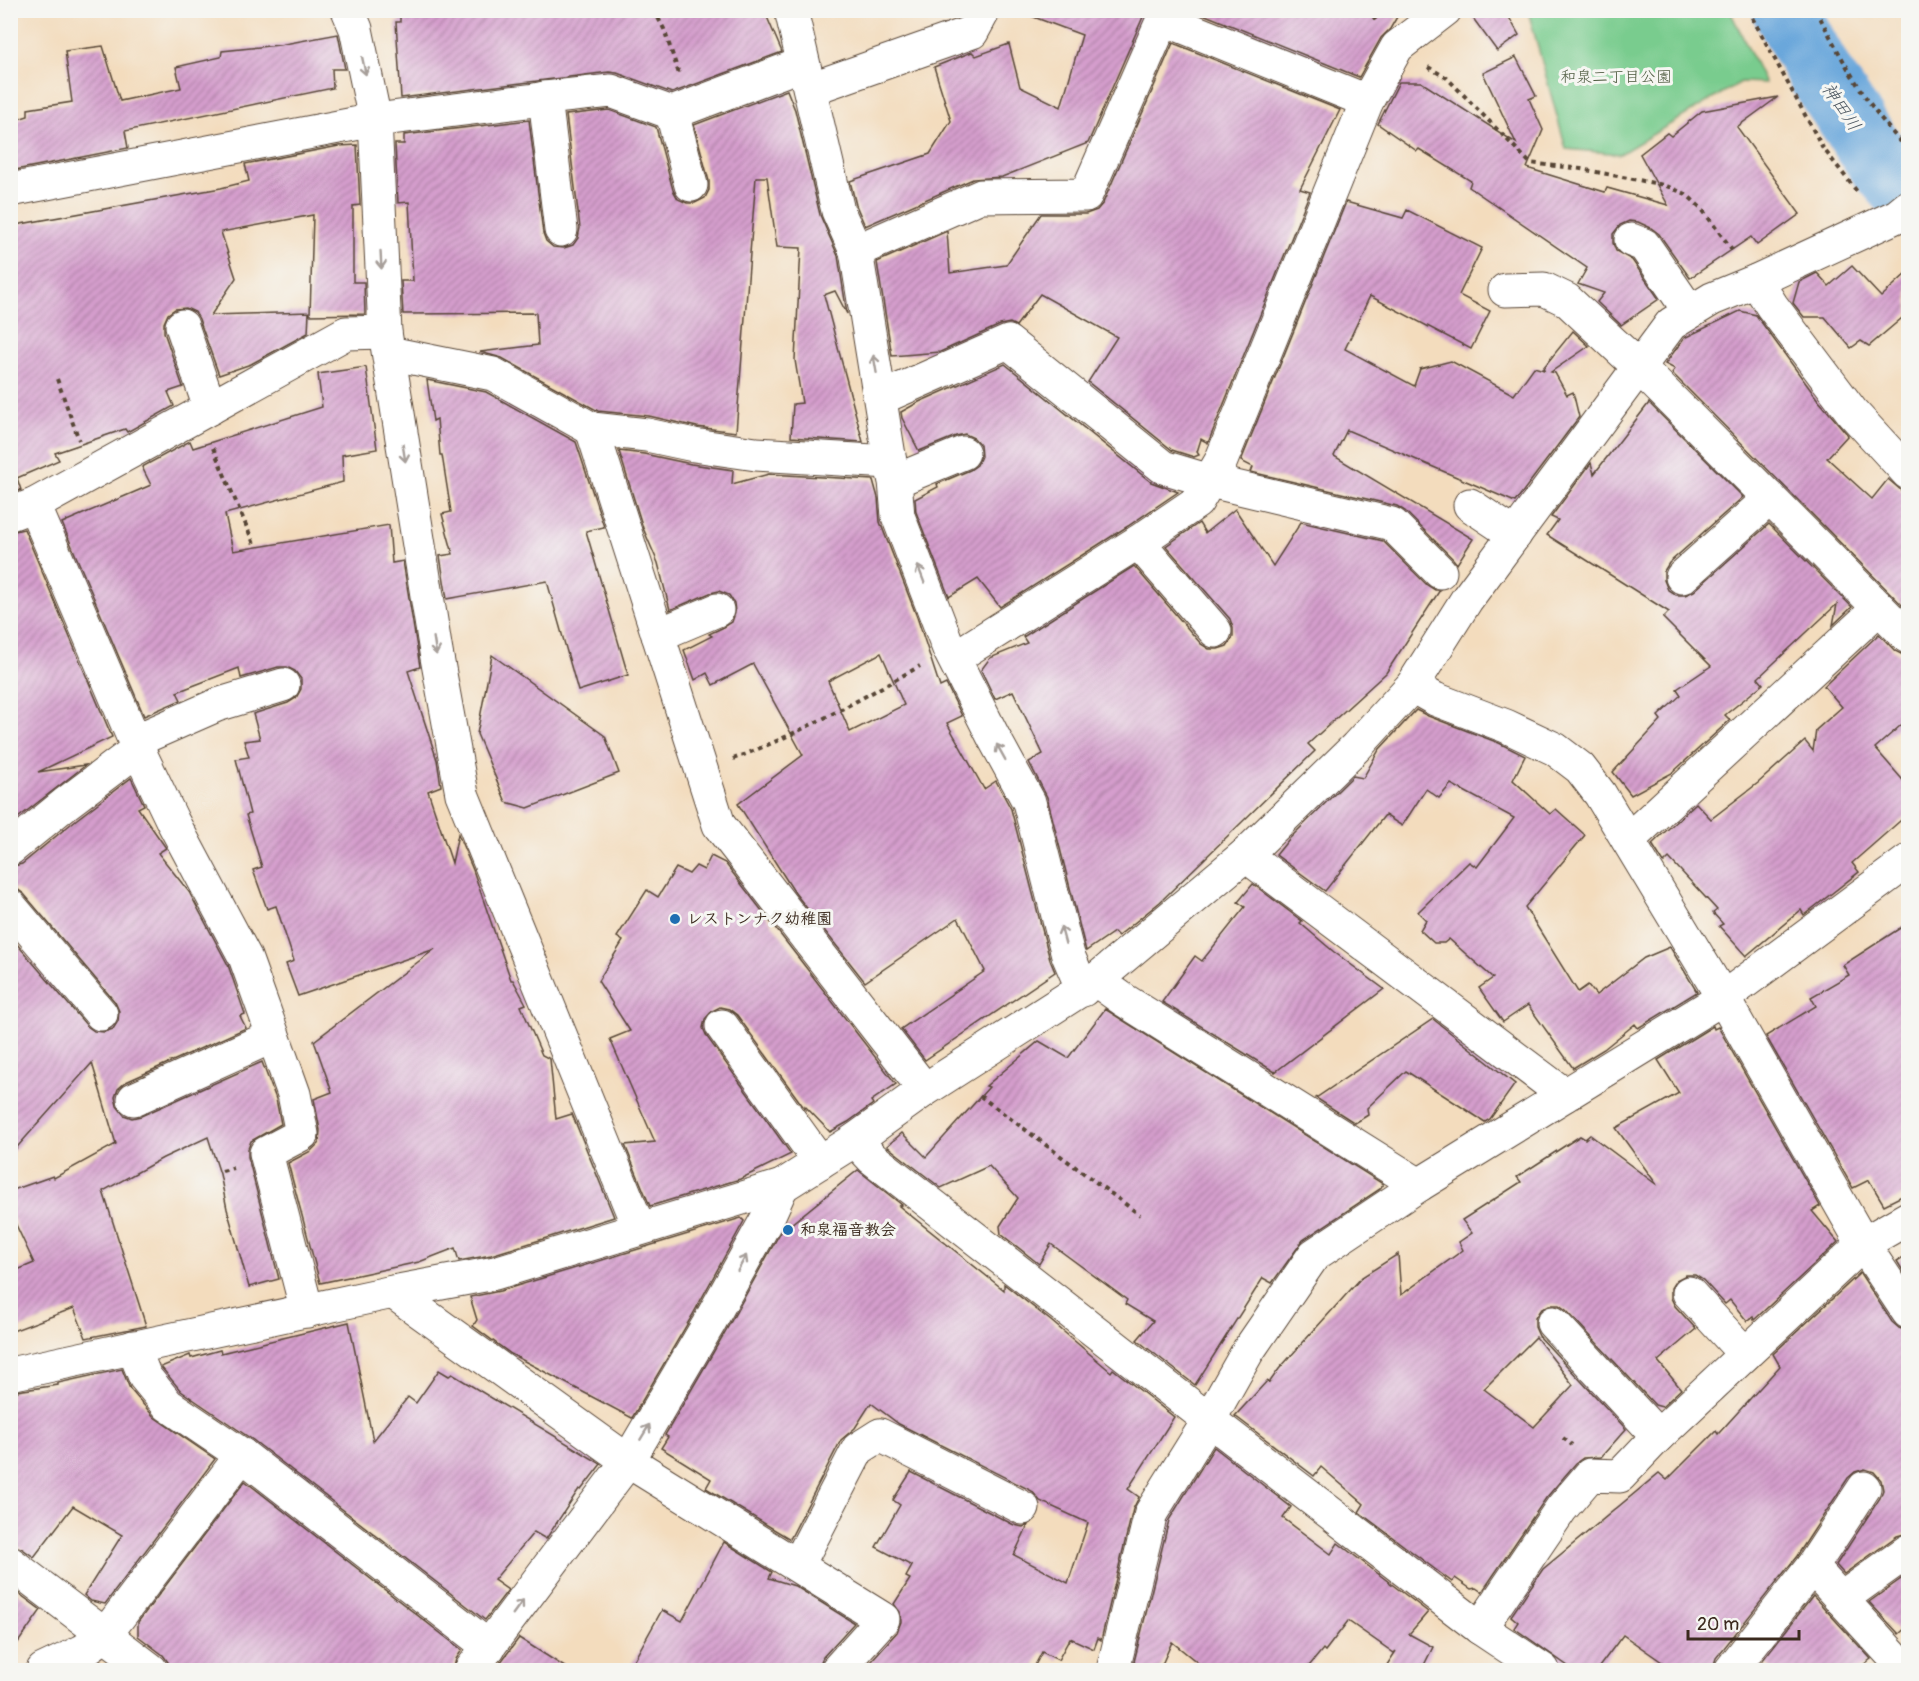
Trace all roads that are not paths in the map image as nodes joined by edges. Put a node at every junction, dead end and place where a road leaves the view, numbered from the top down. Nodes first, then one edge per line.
1 (348, 10) edge
2 (791, 10) edge
3 (984, 10) edge
4 (1445, 10) edge
5 (1165, 15) edge
6 (806, 76) junction
7 (545, 98) junction
8 (1367, 101) junction
9 (681, 110) junction
10 (375, 120) junction
11 (691, 185) dead end
12 (11, 190) edge
13 (1896, 215) edge
14 (561, 230) dead end
15 (1630, 240) dead end
16 (856, 251) junction
17 (1756, 281) junction
18 (1505, 290) dead end
19 (1690, 312) junction
20 (182, 326) dead end
21 (387, 342) junction
22 (1638, 366) junction
23 (880, 398) junction
24 (205, 411) junction
25 (592, 429) junction
26 (963, 453) dead end
27 (892, 472) junction
28 (1908, 473) edge
29 (1210, 481) junction
30 (1770, 498) junction
31 (1470, 505) dead end
32 (22, 509) edge
33 (1515, 535) junction
34 (1138, 542) junction
35 (1440, 572) dead end
36 (1682, 577) dead end
37 (1879, 608) junction
38 (717, 610) dead end
39 (1215, 631) dead end
40 (658, 635) junction
41 (1908, 637) edge
42 (951, 654) junction
43 (283, 685) dead end
44 (1412, 686) junction
45 (136, 745) junction
46 (1628, 840) junction
47 (10, 849) edge
48 (1245, 855) junction
49 (1908, 861) edge
50 (10, 906) edge
51 (1090, 985) junction
52 (1723, 998) junction
53 (101, 1014) dead end
54 (722, 1026) dead end
55 (273, 1036) junction
56 (923, 1091) junction
57 (1564, 1095) junction
58 (134, 1099) dead end
59 (855, 1140) junction
60 (820, 1162) junction
61 (1419, 1185) junction
62 (782, 1186) junction
63 (1908, 1218) edge
64 (639, 1228) junction
65 (1863, 1244) junction
66 (393, 1292) junction
67 (1689, 1293) dead end
68 (307, 1311) junction
69 (1908, 1312) edge
70 (1553, 1323) dead end
71 (133, 1347) junction
72 (1745, 1354) junction
73 (10, 1374) edge
74 (1209, 1420) junction
75 (1658, 1436) junction
76 (243, 1455) junction
77 (628, 1461) junction
78 (1864, 1488) dead end
79 (1023, 1508) dead end
80 (1908, 1551) edge
81 (10, 1563) edge
82 (798, 1565) junction
83 (1812, 1567) junction
84 (1841, 1599) junction
85 (1480, 1628) junction
86 (105, 1635) junction
87 (1896, 1658) edge
88 (480, 1659) edge
89 (43, 1671) edge
90 (151, 1671) edge
91 (837, 1671) edge
92 (1113, 1671) edge
93 (1543, 1671) edge
94 (1731, 1671) edge

1 -> 10 street
2 - 6 street
3 - 6 street
4 - 8 street
5 - 8 street
5 - 16 street
6 - 9 street
6 - 16 street
7 - 9 street
7 - 10 street
7 - 14 street
8 - 29 street
9 - 11 street
10 - 12 street
10 -> 21 street
13 - 17 street
15 - 19 street
23 -> 16 street
17 - 19 street
17 - 28 street
18 - 22 street
19 - 22 street
20 - 24 street
21 - 24 street
21 - 25 street
21 -> 64 street
22 - 30 street
22 - 33 street
23 - 27 street
23 - 29 street
24 - 32 street
25 - 27 street
25 - 40 street
26 - 27 street
42 -> 27 street
29 - 34 street
29 - 35 street
30 - 36 street
30 - 37 street
31 - 33 street
32 - 45 street
33 - 44 street
34 - 39 street
34 - 42 street
37 - 41 street
37 - 46 street
38 - 40 street
40 - 56 street
51 -> 42 street
43 - 45 street
44 - 46 street
44 - 48 street
45 - 47 street
45 - 55 street
46 - 52 street
48 - 51 street
48 - 57 street
49 - 52 street
50 - 53 street
51 - 56 street
51 - 61 street
52 - 57 street
52 - 65 street
54 - 60 street
55 - 58 street
55 - 68 street
56 - 59 street
57 - 61 street
59 - 60 street
59 - 74 street
60 - 62 street
61 - 74 street
62 - 64 street
77 -> 62 street
63 - 65 street
64 - 66 street
65 - 69 street
65 - 72 street
66 - 68 street
66 - 77 street
67 - 72 street
68 - 71 street
70 - 75 street
71 - 73 street
71 - 76 street
72 - 75 street
74 - 85 street
74 - 92 street
75 - 85 street
76 - 86 street
76 - 88 street
77 - 82 street
88 -> 77 street
78 - 83 street
79 - 82 street
80 - 84 street
81 - 86 street
82 - 91 street
83 - 84 street
83 - 94 street
84 - 87 street
85 - 93 street
86 - 89 street
86 - 90 street

